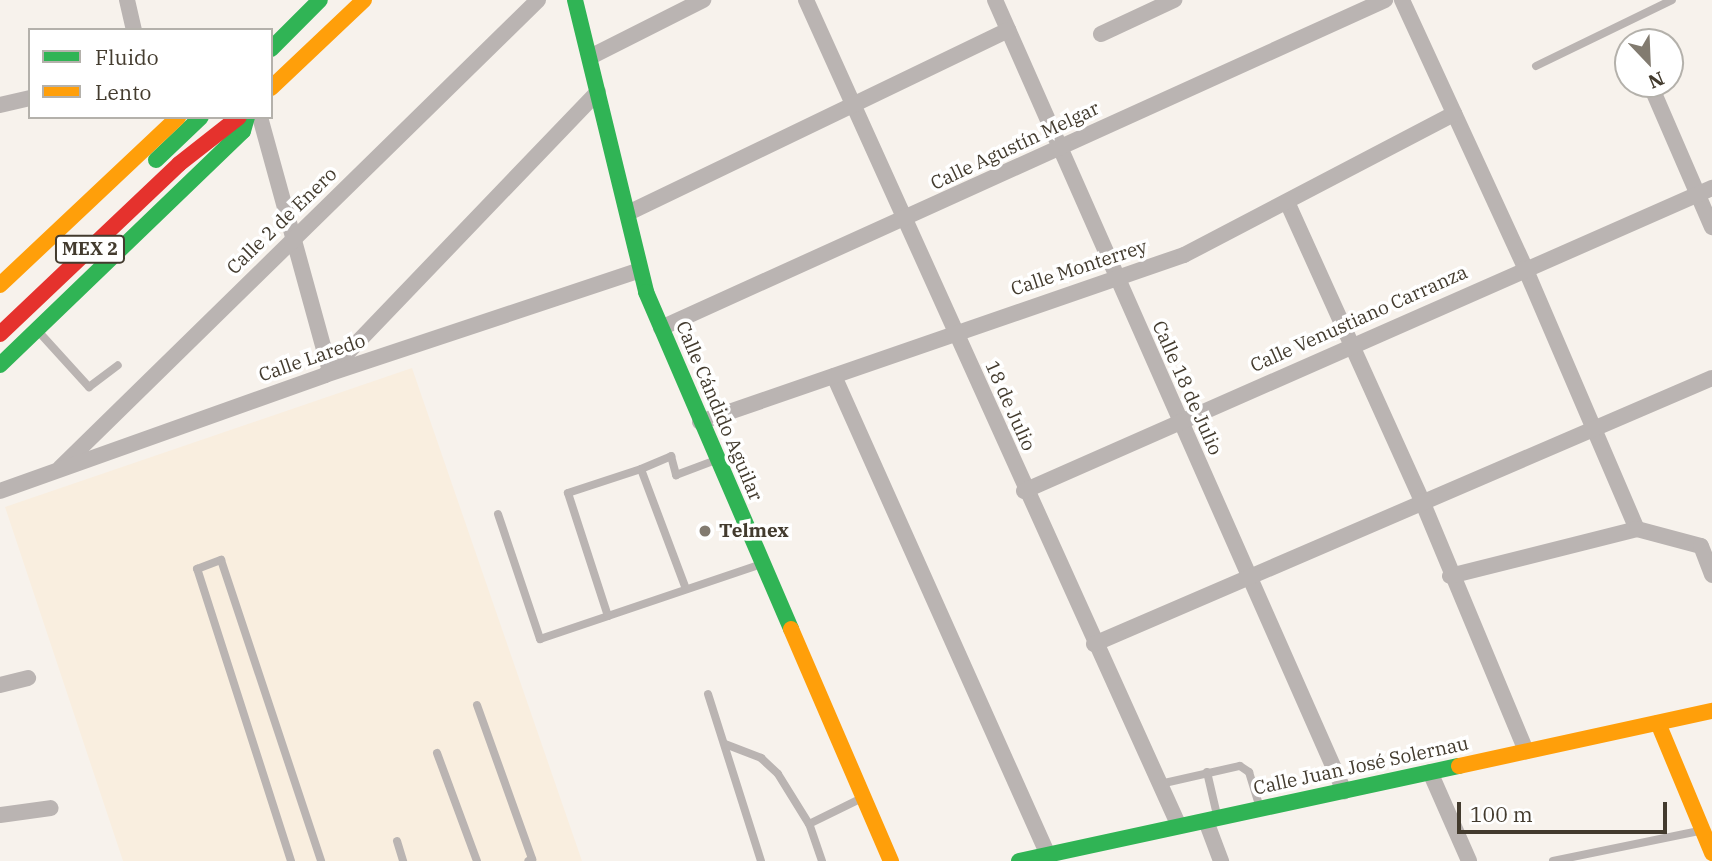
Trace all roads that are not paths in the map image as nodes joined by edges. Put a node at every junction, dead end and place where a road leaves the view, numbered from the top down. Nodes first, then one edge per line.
1 (127, 0) edge
2 (320, 0) edge
3 (364, 0) edge
4 (538, 0) edge
5 (575, 0) edge
6 (702, 0) edge
7 (806, 0) edge
8 (995, 0) edge
9 (1174, 0) edge
10 (1385, 0) edge
11 (1402, 0) edge
12 (1672, 0) edge
13 (297, 22) junction
14 (134, 28) edge
15 (1008, 30) junction
16 (273, 34) edge
17 (1101, 34) dead end
18 (273, 47) edge
19 (590, 57) junction
20 (1536, 66) dead end
21 (273, 86) edge
22 (598, 92) junction
23 (28, 98) edge
24 (1657, 98) edge
25 (0, 105) edge
26 (853, 105) junction
27 (1454, 114) junction
28 (154, 119) edge
29 (176, 119) edge
30 (199, 119) edge
31 (236, 119) edge
32 (246, 119) edge
33 (261, 119) edge
34 (158, 137) junction
35 (1061, 148) junction
36 (1705, 191) edge
37 (1288, 204) junction
38 (628, 213) junction
39 (904, 220) junction
40 (1712, 227) edge
41 (293, 240) junction
42 (1525, 268) junction
43 (640, 270) junction
44 (1116, 277) junction
45 (0, 285) edge
46 (0, 310) edge
47 (661, 328) junction
48 (37, 330) junction
49 (954, 332) junction
50 (0, 334) edge
51 (1353, 345) junction
52 (0, 365) edge
53 (118, 365) dead end
54 (328, 373) junction
55 (834, 376) junction
56 (1712, 378) edge
57 (700, 422) junction
58 (1179, 423) junction
59 (1594, 430) junction
60 (716, 460) junction
61 (641, 469) junction
62 (55, 472) junction
63 (0, 491) edge
64 (1024, 491) junction
65 (1422, 501) junction
66 (498, 514) dead end
67 (1637, 529) junction
68 (1706, 545) edge
69 (762, 564) junction
70 (1712, 575) edge
71 (1450, 576) junction
72 (1247, 577) junction
73 (686, 589) junction
74 (608, 615) junction
75 (1094, 644) junction
76 (28, 678) dead end
77 (0, 685) edge
78 (708, 694) dead end
79 (477, 705) dead end
80 (1712, 711) edge
81 (1658, 723) junction
82 (725, 744) junction
83 (1527, 751) junction
84 (437, 752) dead end
85 (1206, 772) junction
86 (1430, 772) junction
87 (1160, 784) junction
88 (1344, 791) junction
89 (863, 797) junction
90 (51, 808) dead end
91 (1261, 809) junction
92 (0, 815) edge
93 (1212, 819) junction
94 (809, 824) junction
95 (1179, 826) junction
96 (1707, 829) edge
97 (397, 841) dead end
98 (1712, 853) edge
99 (1041, 858) edge
100 (291, 861) edge
101 (321, 861) edge
102 (403, 861) edge
103 (477, 861) edge
104 (528, 861) edge
105 (761, 861) edge
106 (822, 861) edge
107 (891, 861) edge
108 (1019, 861) edge
109 (1221, 861) edge
110 (1469, 861) edge
111 (1553, 861) edge

1 - 14 street
2 - 13 main road
3 - 21 main road
4 - 41 street, Calle 2 de Enero
5 - 19 main road, Calle Cándido Aguilar
6 - 19 street
7 - 26 street, 18 de Julio
8 - 15 street, Calle 18 de Julio
9 - 17 street
10 - 35 street, Calle Agustín Melgar
11 - 27 street
12 - 20 lane
13 - 16 main road
13 - 18 main road
15 - 26 street
15 - 35 street, Calle 18 de Julio
19 - 22 main road, Calle Cándido Aguilar
22 - 38 main road, Calle Cándido Aguilar
22 - 54 street
23 - 25 street
24 - 36 street
26 - 38 street
26 - 39 street, 18 de Julio
27 - 37 street, Calle Monterrey
27 - 42 street
28 - 34 street
29 - 34 main road
30 - 46 main road, MEX 2
31 - 50 main road, MEX 2
32 - 48 main road
33 - 41 street
34 - 45 main road
35 - 39 street, Calle Agustín Melgar
35 - 44 street, Calle 18 de Julio
36 - 40 street
36 - 42 street, Calle Venustiano Carranza
37 - 44 street, Calle Monterrey
37 - 51 street
38 - 43 main road, Calle Cándido Aguilar
39 - 47 street, Calle Agustín Melgar
39 - 49 street, 18 de Julio
41 - 54 street
41 - 62 street, Calle 2 de Enero
42 - 51 street, Calle Venustiano Carranza
42 - 59 street
43 - 47 main road, Calle Cándido Aguilar
43 - 54 street, Calle Laredo
44 - 49 street, Calle Monterrey
44 - 58 street, Calle 18 de Julio
47 - 57 main road, Calle Cándido Aguilar
48 - 52 main road
48 - 53 lane
49 - 55 street, Calle Monterrey
49 - 64 street, 18 de Julio
51 - 58 street, Calle Venustiano Carranza
51 - 65 street
54 - 62 street, Calle Laredo
55 - 57 street, Calle Monterrey
55 - 99 street
56 - 59 street
57 - 60 main road, Calle Cándido Aguilar
58 - 64 street, Calle Venustiano Carranza
58 - 72 street, Calle 18 de Julio
59 - 65 street
59 - 67 street
60 - 61 lane
60 - 69 main road, Calle Cándido Aguilar
61 - 73 lane
61 - 74 lane
62 - 63 street, Calle Laredo
64 - 75 street, 18 de Julio
65 - 71 street
65 - 72 street
66 - 74 lane
67 - 68 street
67 - 71 street
68 - 70 street
69 - 73 lane
69 - 89 main road, Calle Cándido Aguilar
71 - 83 street
72 - 75 street
72 - 88 street, Calle 18 de Julio
73 - 74 lane
75 - 87 street, 18 de Julio
76 - 77 street
78 - 82 lane
79 - 104 lane
80 - 81 main road, Calle Juan José Solernau
81 - 83 main road, Calle Juan José Solernau
81 - 96 main road
82 - 94 lane
82 - 105 lane
83 - 86 main road, Calle Juan José Solernau
84 - 103 lane
85 - 87 lane
85 - 91 lane
85 - 93 lane
86 - 88 main road, Calle Juan José Solernau
86 - 110 street
87 - 95 street, 18 de Julio
88 - 91 main road, Calle Juan José Solernau
89 - 94 lane
89 - 107 main road, Calle Cándido Aguilar
90 - 92 street
91 - 93 main road, Calle Juan José Solernau
93 - 95 main road, Calle Juan José Solernau
93 - 109 street
94 - 106 lane
95 - 99 main road, Calle Juan José Solernau
96 - 98 main road
96 - 111 lane
97 - 102 lane
99 - 108 main road, Calle Juan José Solernau
100 - 101 lane

